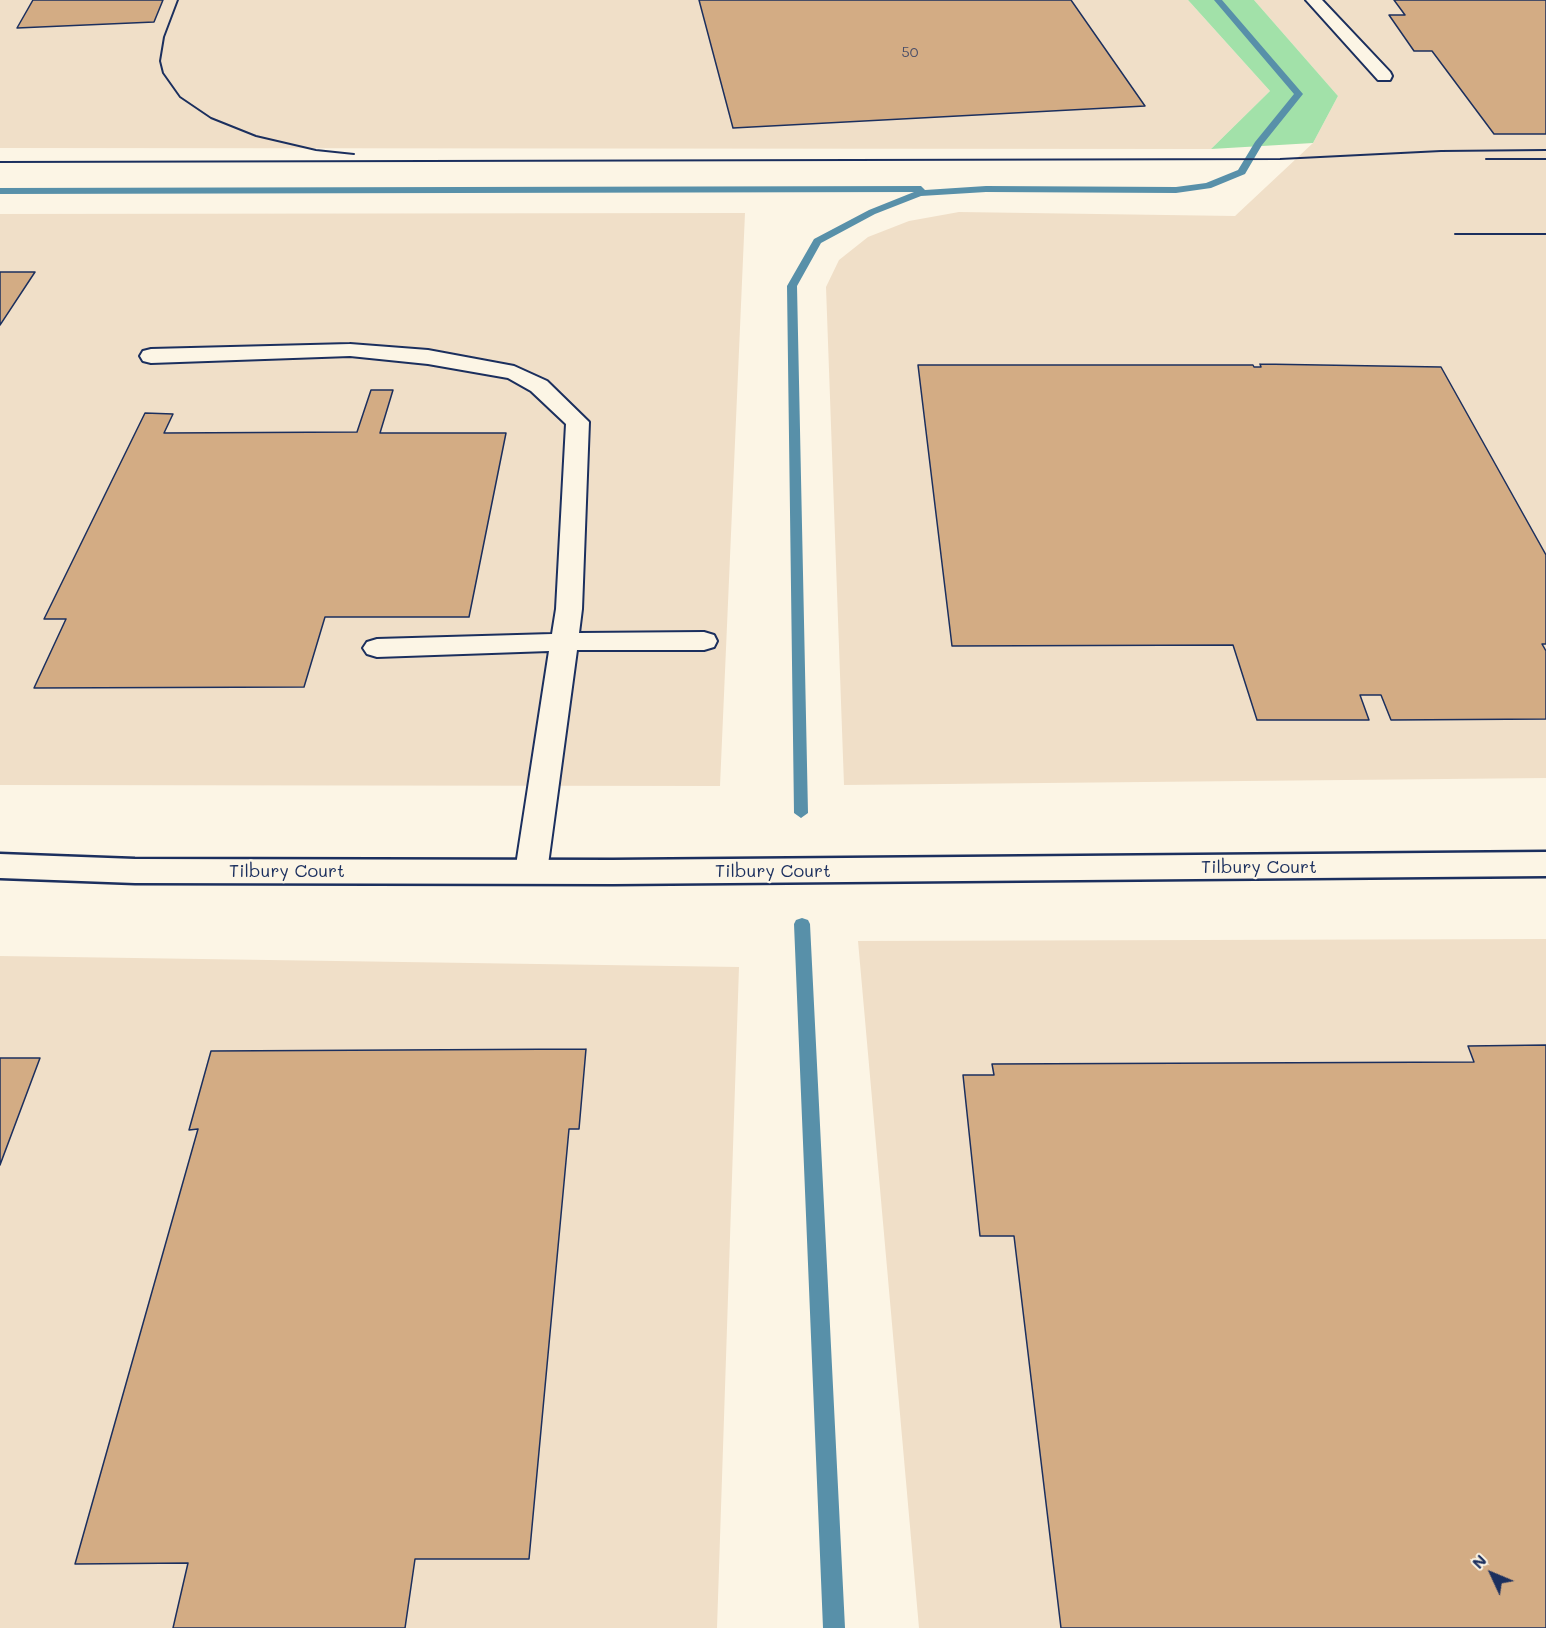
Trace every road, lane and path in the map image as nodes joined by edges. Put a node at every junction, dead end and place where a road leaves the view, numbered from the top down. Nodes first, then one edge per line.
1 (1314, 0) edge
2 (1384, 76) dead end
3 (151, 356) dead end
4 (704, 641) dead end
5 (565, 642) junction
6 (377, 648) dead end
7 (1546, 864) edge
8 (0, 867) edge
9 (531, 872) junction

1 - 2 lane
3 - 5 lane
4 - 5 lane
5 - 6 lane
5 - 9 lane
7 - 9 street, Tilbury Court
8 - 9 street, Tilbury Court

